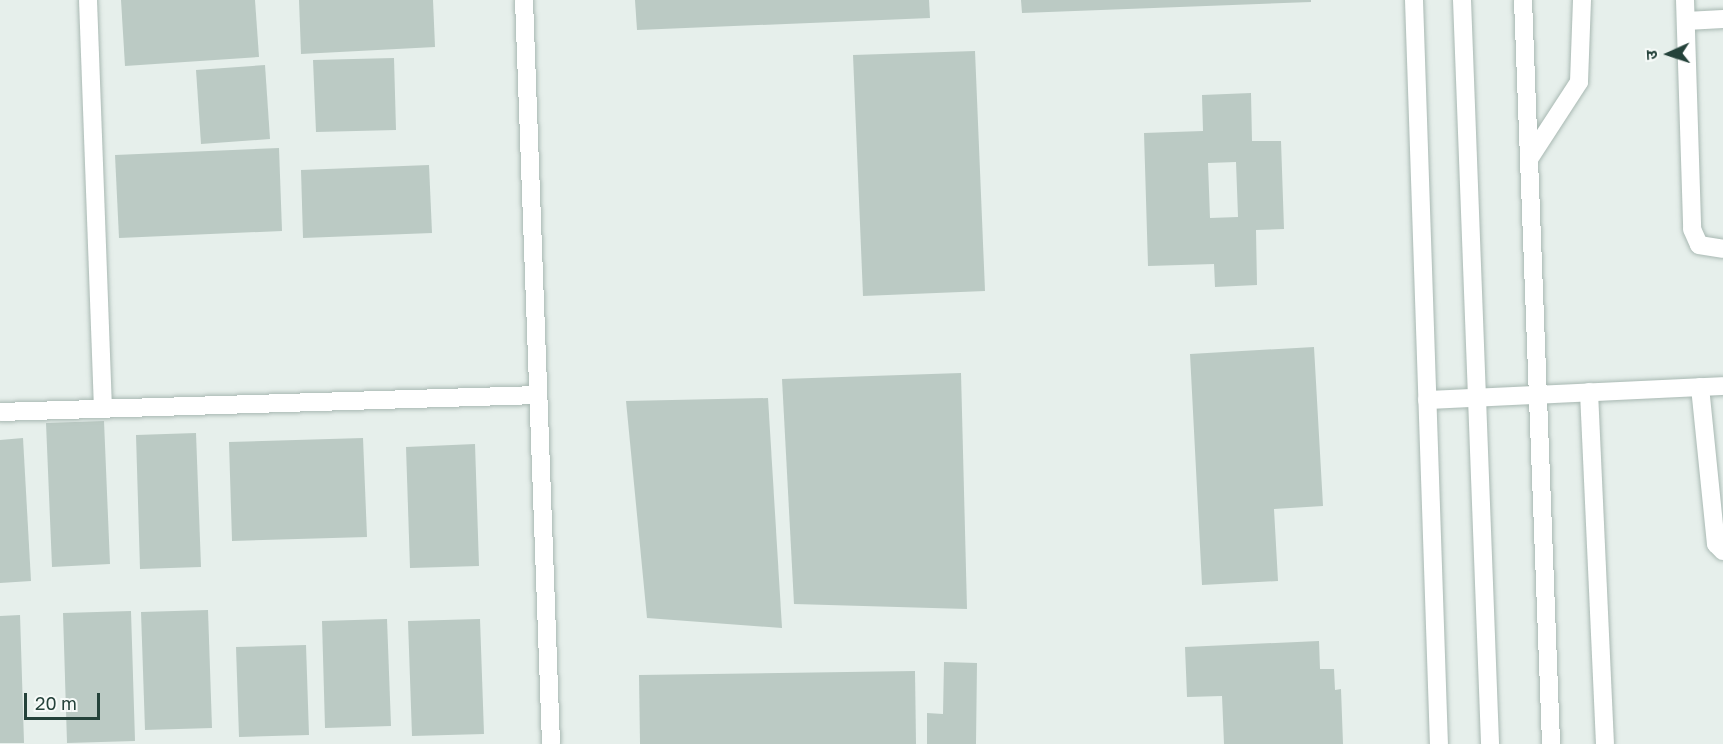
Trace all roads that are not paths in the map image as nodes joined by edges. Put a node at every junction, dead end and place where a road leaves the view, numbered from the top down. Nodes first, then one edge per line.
1 (88, 0) edge
2 (524, 0) edge
3 (1414, 0) edge
4 (1462, 0) edge
5 (1523, 0) edge
6 (1582, 0) edge
7 (1685, 0) edge
8 (1723, 19) edge
9 (1686, 21) junction
10 (1529, 159) junction
11 (1723, 249) edge
12 (1723, 386) edge
13 (1700, 387) junction
14 (1589, 392) junction
15 (1537, 394) junction
16 (538, 395) junction
17 (1477, 396) junction
18 (1427, 400) junction
19 (103, 409) junction
20 (0, 412) edge
21 (1723, 551) edge
22 (551, 744) edge
23 (1439, 744) edge
24 (1490, 744) edge
25 (1551, 744) edge
26 (1605, 744) edge

1 - 19 street
2 - 16 street
3 - 18 street
4 - 17 street
5 - 10 street
6 - 10 street
7 - 9 street
8 - 9 street
9 - 11 street
10 - 15 street
12 - 13 street
13 - 14 street
13 - 21 street
14 - 15 street
14 - 26 street
15 - 17 street
15 - 25 street
16 - 19 street
16 - 22 street
17 - 18 street
17 - 24 street
18 - 23 street
19 - 20 street

